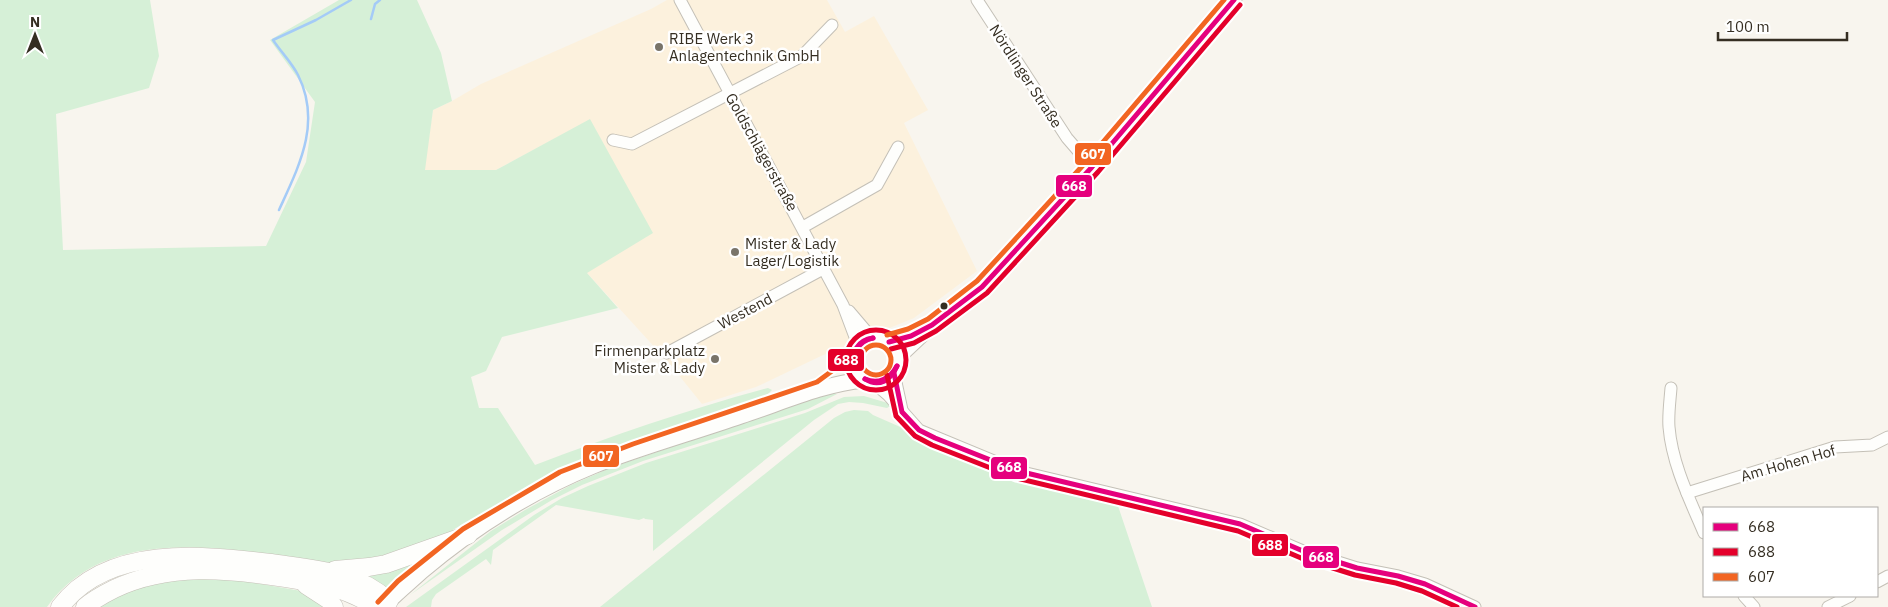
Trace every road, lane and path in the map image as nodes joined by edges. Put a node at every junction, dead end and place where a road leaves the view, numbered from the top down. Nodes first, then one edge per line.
1 (680, 0) edge
2 (977, 0) edge
3 (1234, 0) edge
4 (832, 24) dead end
5 (730, 94) junction
6 (613, 140) dead end
7 (898, 147) dead end
8 (1092, 167) junction
9 (803, 227) junction
10 (823, 269) junction
11 (844, 305) junction
12 (932, 325) junction
13 (872, 338) junction
14 (889, 342) junction
15 (858, 346) junction
16 (667, 353) dead end
17 (898, 357) junction
18 (853, 362) junction
19 (894, 373) junction
20 (869, 381) junction
21 (1671, 388) dead end
22 (820, 389) junction
23 (902, 412) junction
24 (1888, 437) edge
25 (1687, 493) junction
26 (1703, 531) edge
27 (468, 534) junction
28 (327, 570) junction
29 (297, 580) junction
30 (1745, 597) edge
31 (1848, 597) edge
32 (386, 605) edge
33 (60, 607) edge
34 (85, 607) edge
35 (334, 607) edge
36 (1476, 607) edge
37 (1754, 607) edge
38 (1828, 607) edge

1 - 5 street, Goldschlägerstraße
2 - 8 street, Nördlinger Straße
3 - 8 main road
4 - 5 street
5 - 6 street
5 - 9 street, Goldschlägerstraße
7 - 9 street
8 - 12 main road
9 - 10 street, Goldschlägerstraße
10 - 11 street, Goldschlägerstraße
10 - 16 street, Westend
11 - 13 street, Goldschlägerstraße
11 - 15 street, Goldschlägerstraße
12 - 14 main road
12 - 17 main road
13 - 14 main road
13 - 15 main road
14 - 17 main road
15 - 18 main road
17 - 19 main road
18 - 20 main road
18 - 22 main road
19 - 20 main road
19 - 23 street
20 - 22 main road
20 - 23 street
21 - 25 street
22 - 27 main road
23 - 36 street
24 - 25 street, Am Hohen Hof
25 - 26 street
27 - 28 highway
27 - 32 main road
28 - 32 highway
28 - 33 highway
29 - 32 highway
29 - 34 highway
29 - 35 highway
30 - 37 street
31 - 38 street

